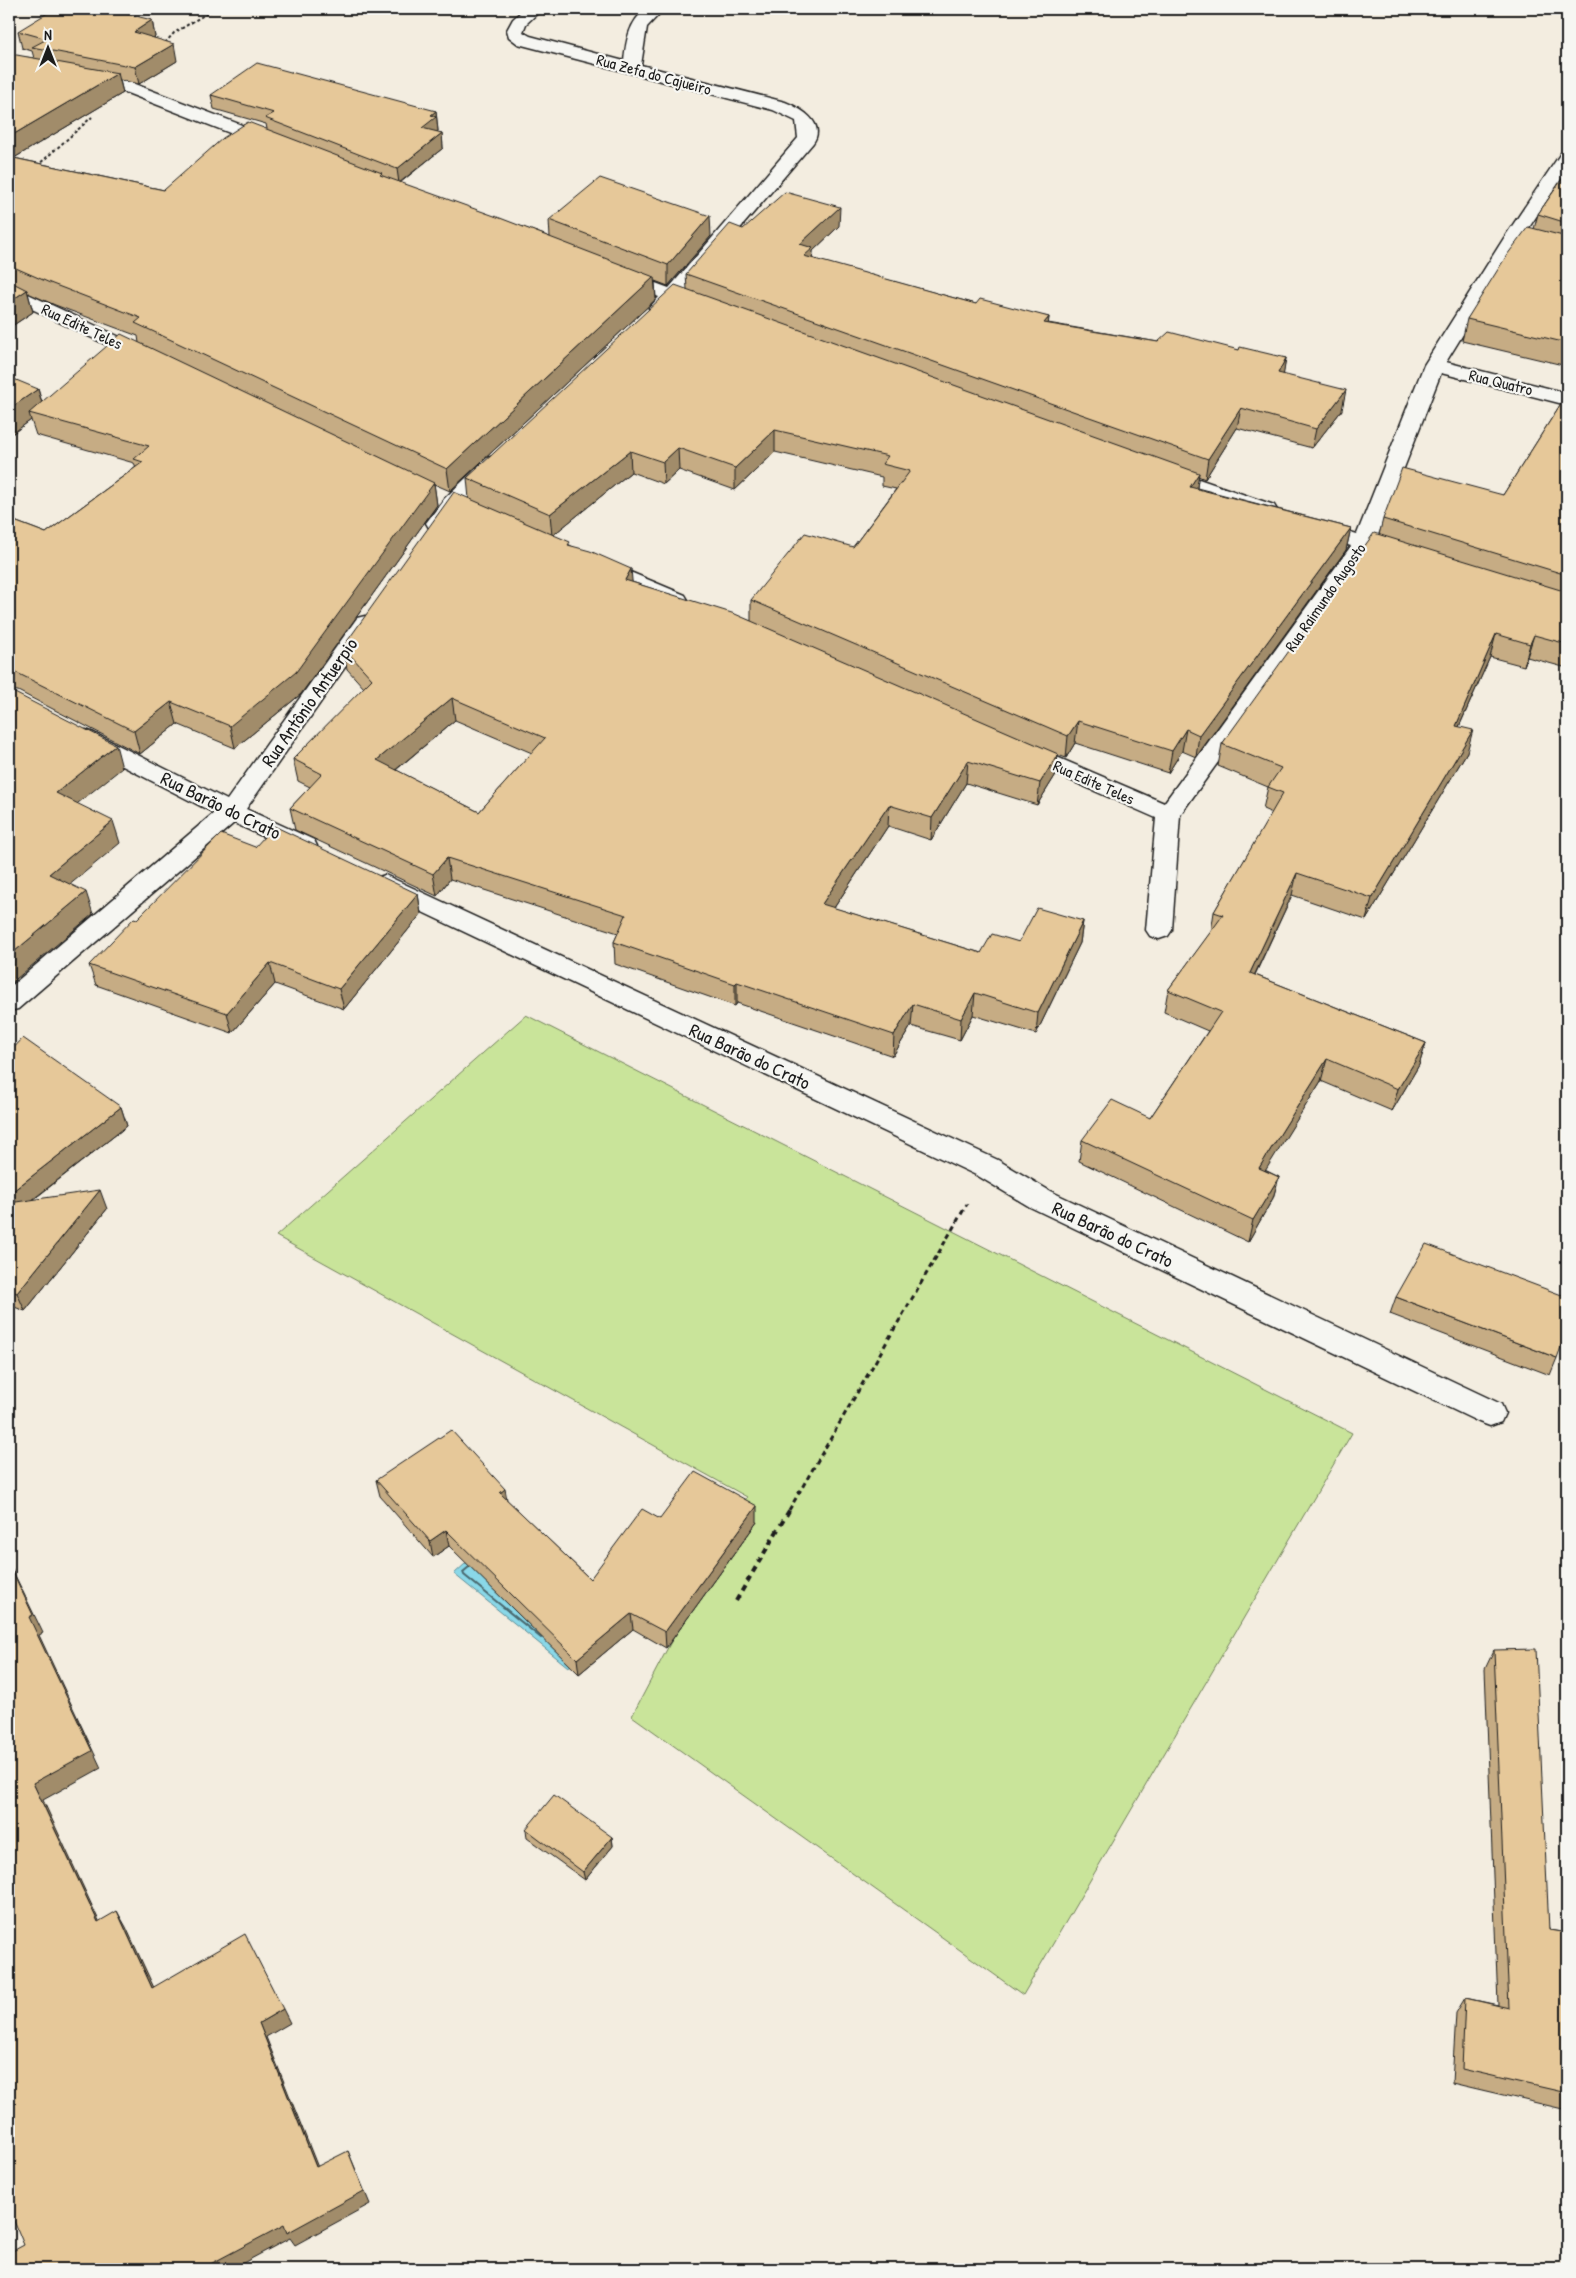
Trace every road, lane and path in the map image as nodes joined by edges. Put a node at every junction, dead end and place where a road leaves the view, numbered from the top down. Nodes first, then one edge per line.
1 (214, 9) edge
2 (534, 9) edge
3 (656, 9) edge
4 (632, 68) junction
5 (67, 77) edge
6 (126, 88) junction
7 (293, 151) edge
8 (1567, 157) edge
9 (31, 172) edge
10 (598, 268) edge
11 (9, 291) edge
12 (672, 296) junction
13 (719, 313) edge
14 (644, 323) edge
15 (1434, 365) junction
16 (168, 367) edge
17 (1567, 399) edge
18 (509, 449) edge
19 (1139, 464) edge
20 (1279, 515) edge
21 (1298, 521) edge
22 (423, 542) edge
23 (1363, 545) junction
24 (579, 557) edge
25 (1419, 562) edge
26 (378, 605) edge
27 (697, 609) edge
28 (62, 725) edge
29 (1005, 743) edge
30 (231, 812) junction
31 (1168, 814) junction
32 (330, 858) edge
33 (366, 875) edge
34 (1160, 930) dead end
35 (9, 1002) edge
36 (988, 1168) junction
37 (1490, 1413) dead end
38 (736, 1601) dead end

1 - 6 path
2 - 4 street, Rua Zefa do Cajueiro
3 - 4 street
4 - 12 street, Rua Zefa do Cajueiro
5 - 6 street
6 - 7 street
6 - 9 path
8 - 15 street, Rua Raimundo Augosto
10 - 12 street
11 - 16 street, Rua Edite Teles
12 - 13 street
12 - 14 street
15 - 17 street, Rua Quatro
15 - 23 street, Rua Raimundo Augosto
18 - 22 street
19 - 20 street
21 - 23 street
23 - 25 street
23 - 31 street, Rua Raimundo Augosto
24 - 27 street
26 - 30 street, Rua Antônio Antuerpio
28 - 30 street, Rua Barão do Crato
29 - 31 street, Rua Edite Teles
30 - 32 street, Rua Barão do Crato
30 - 35 street, Rua Antônio Antuerpio
31 - 34 street
33 - 36 street, Rua Barão do Crato
36 - 37 street, Rua Barão do Crato
36 - 38 path

